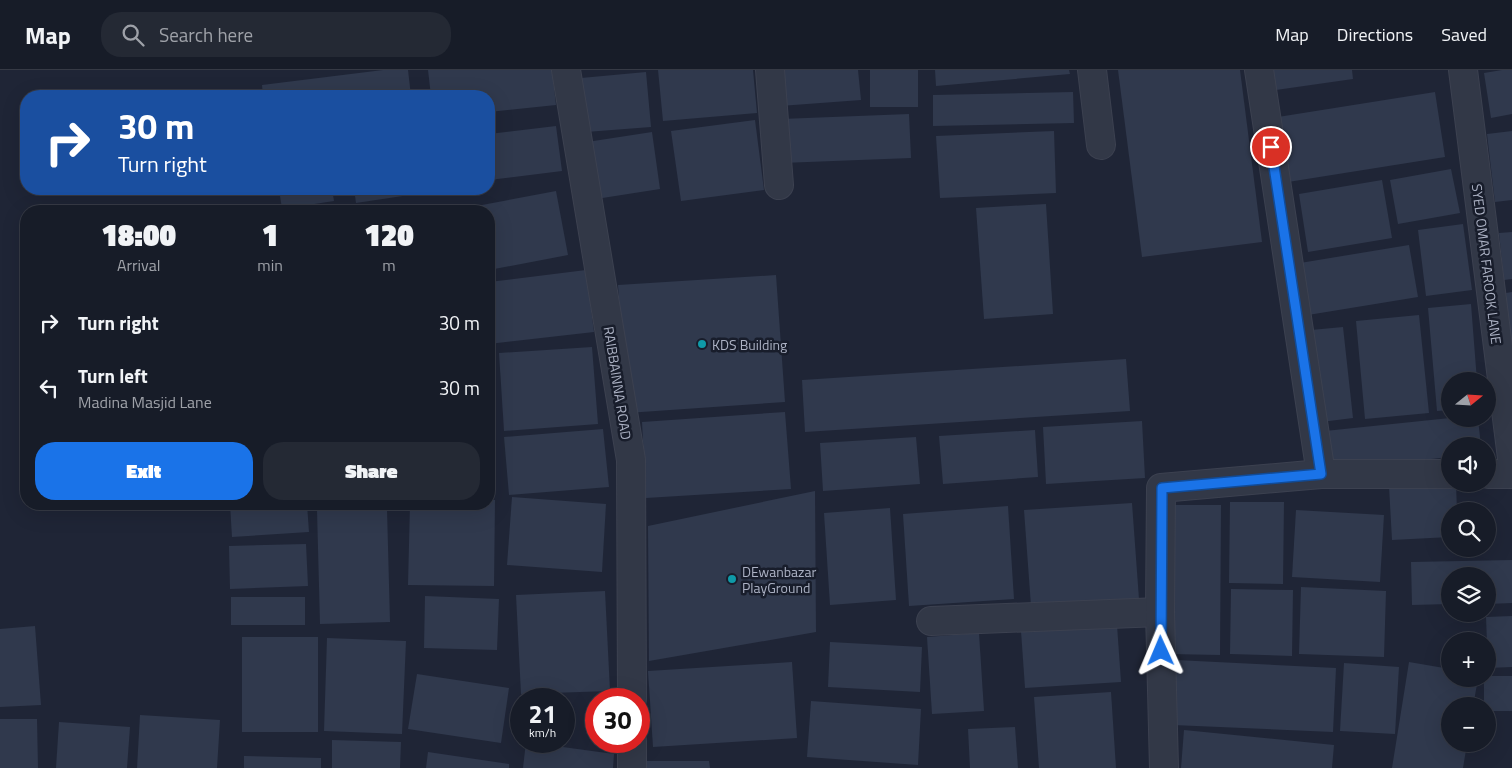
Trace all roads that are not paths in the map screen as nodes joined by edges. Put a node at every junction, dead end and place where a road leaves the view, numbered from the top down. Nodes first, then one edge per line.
1 (566, 70) edge
2 (770, 70) edge
3 (1092, 70) edge
4 (1259, 70) edge
5 (1463, 70) edge
6 (1101, 145) dead end
7 (779, 185) dead end
8 (1512, 458) edge
9 (1321, 474) junction
10 (1441, 474) edge
11 (1496, 474) edge
12 (1512, 474) edge
13 (1160, 612) junction
14 (930, 621) dead end
15 (632, 688) edge
16 (632, 753) edge
17 (632, 768) edge
18 (1164, 768) edge

1 - 15 street, RAIBBAINNA ROAD
2 - 7 street
3 - 6 street
4 - 9 street
5 - 8 street, SYED OMAR FAROOK LANE
9 - 10 street
9 - 13 street
11 - 12 street
13 - 14 street
13 - 18 street
16 - 17 street

